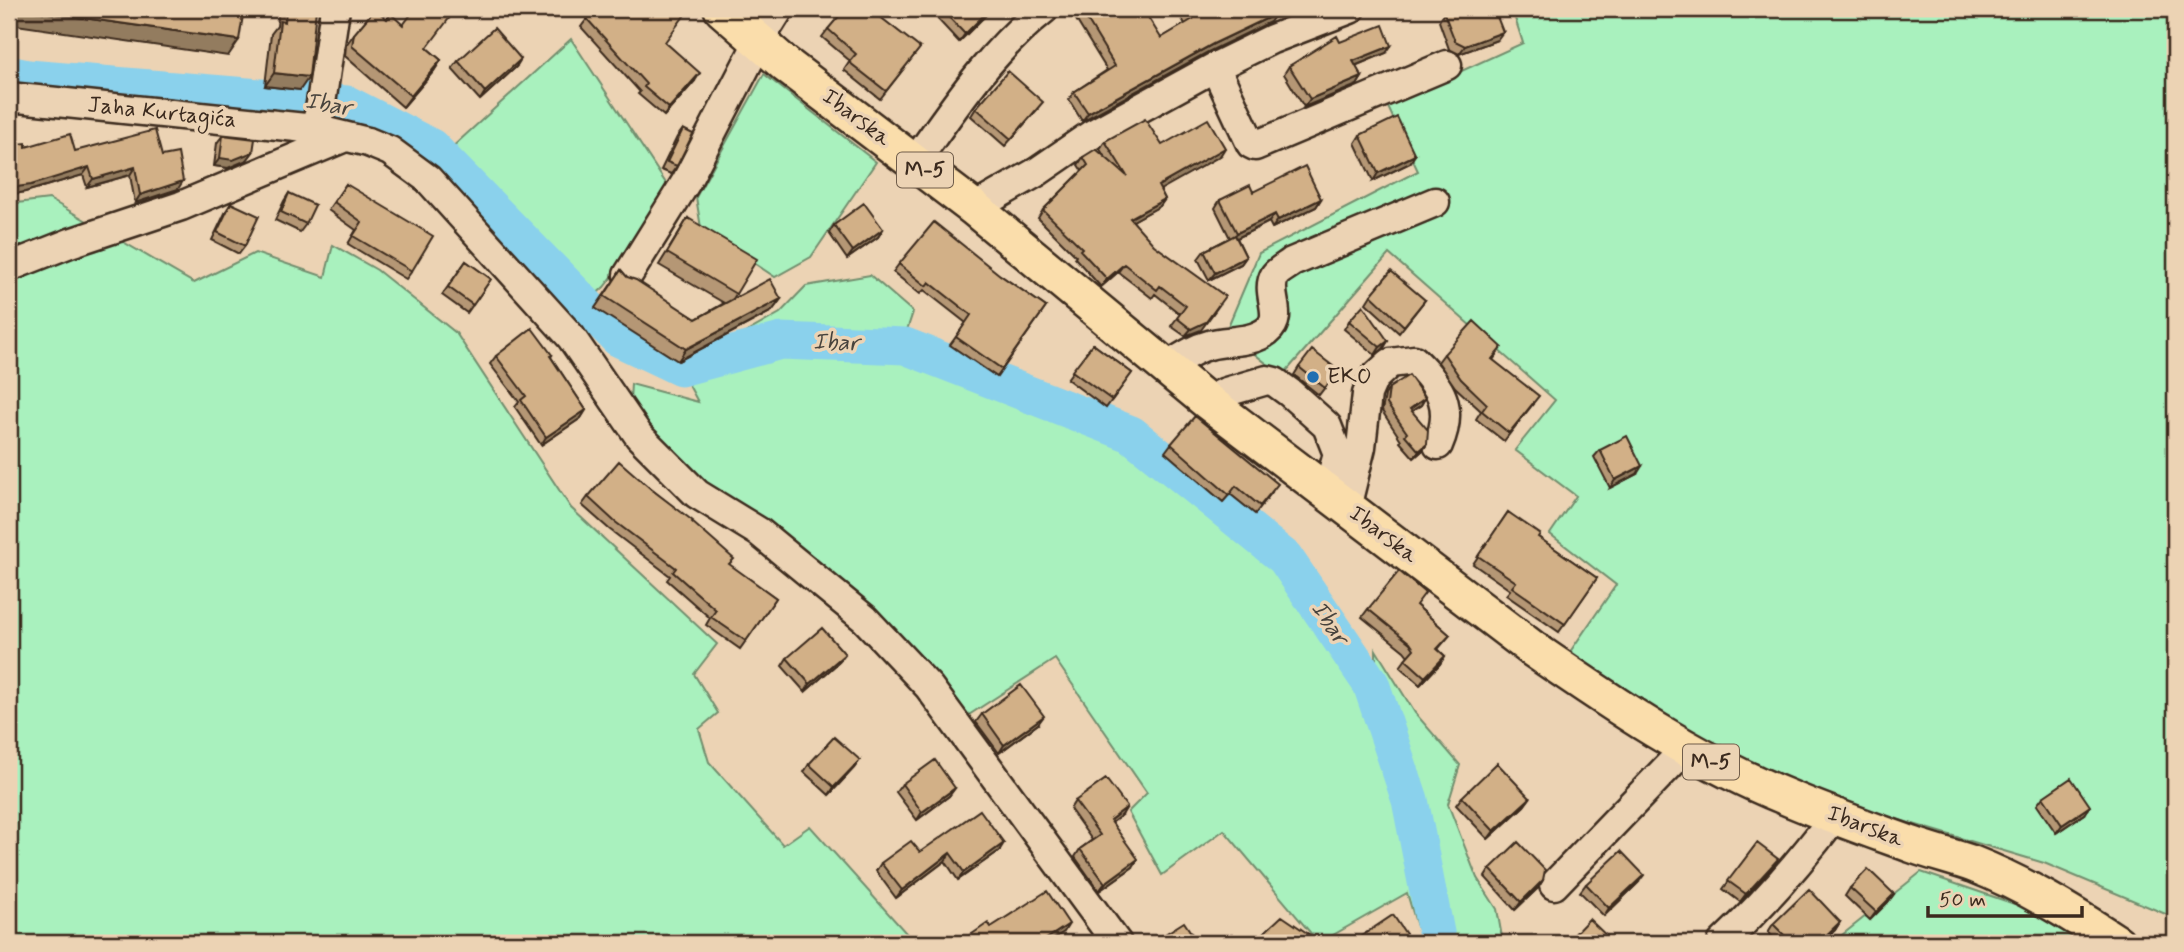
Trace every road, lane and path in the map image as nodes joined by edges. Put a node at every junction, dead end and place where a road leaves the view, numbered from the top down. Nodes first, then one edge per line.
1 (335, 9) edge
2 (722, 9) edge
3 (779, 9) edge
4 (1044, 9) edge
5 (1350, 9) edge
6 (759, 41) junction
7 (1447, 65) dead end
8 (1215, 67) junction
9 (9, 97) edge
10 (317, 120) junction
11 (345, 137) junction
12 (915, 162) junction
13 (1435, 202) dead end
14 (974, 208) junction
15 (9, 267) edge
16 (628, 275) edge
17 (1166, 367) junction
18 (1207, 401) junction
19 (1438, 445) dead end
20 (1337, 500) junction
21 (1685, 748) junction
22 (1835, 816) junction
23 (1555, 885) dead end
24 (1117, 943) edge
25 (1721, 943) edge
26 (2117, 943) edge

1 - 10 street
2 - 6 main road, Ibarska / M-5
3 - 6 street
4 - 12 street
5 - 8 street
6 - 12 main road, Ibarska / M-5
6 - 16 street
7 - 8 street
8 - 14 street
9 - 10 street, Jaha Kurtagića
10 - 11 street, Jaha Kurtagića
11 - 15 street
11 - 24 street, Jaha Kurtagića
12 - 14 main road, Ibarska / M-5
13 - 17 street
14 - 17 main road, Ibarska / M-5
17 - 18 main road, Ibarska / M-5
18 - 20 main road, Ibarska / M-5
18 - 20 street
19 - 20 street
20 - 21 main road, Ibarska / M-5
21 - 22 main road, Ibarska / M-5
21 - 23 street
22 - 25 street
22 - 26 main road, Ibarska / M-5

